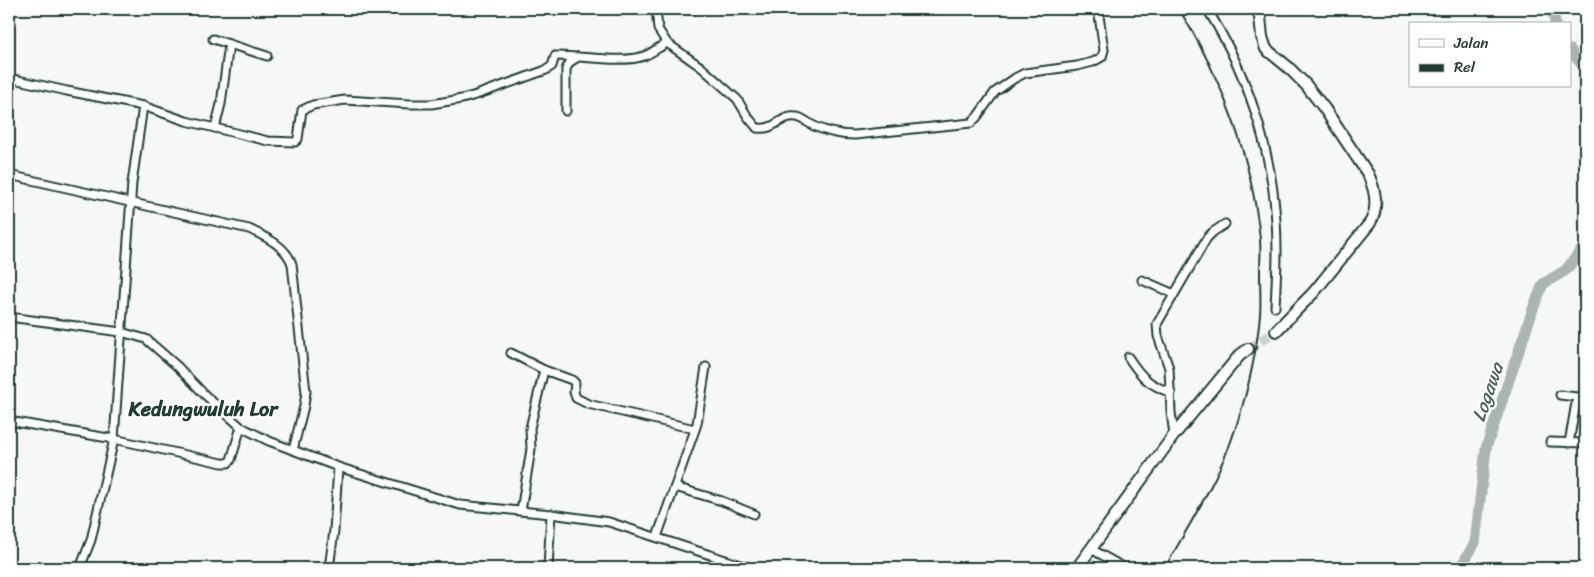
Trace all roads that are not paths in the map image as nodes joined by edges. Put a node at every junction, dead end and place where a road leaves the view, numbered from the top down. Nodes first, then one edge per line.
1 (656, 9) edge
2 (1098, 9) edge
3 (1207, 9) edge
4 (1257, 9) edge
5 (213, 39) dead end
6 (667, 42) junction
7 (229, 44) junction
8 (267, 56) dead end
9 (578, 57) junction
10 (9, 78) edge
11 (143, 106) junction
12 (566, 111) dead end
13 (215, 128) junction
14 (9, 175) edge
15 (130, 201) junction
16 (1225, 224) dead end
17 (1142, 280) dead end
18 (1174, 294) junction
19 (1275, 307) dead end
20 (9, 317) edge
21 (1276, 331) tunnel mouth
22 (121, 332) junction
23 (1248, 349) tunnel mouth
24 (511, 352) dead end
25 (1128, 357) dead end
26 (706, 367) dead end
27 (544, 370) junction
28 (1171, 393) junction
29 (1560, 394) dead end
30 (1577, 397) junction
31 (1585, 398) edge
32 (9, 421) edge
33 (242, 427) junction
34 (695, 428) junction
35 (1174, 435) junction
36 (114, 439) junction
37 (1550, 442) dead end
38 (1569, 443) junction
39 (1585, 443) edge
40 (293, 450) junction
41 (338, 467) junction
42 (675, 487) junction
43 (520, 511) junction
44 (551, 514) junction
45 (754, 514) dead end
46 (657, 537) junction
47 (1091, 549) junction
48 (80, 568) edge
49 (329, 568) edge
50 (548, 568) edge
51 (750, 568) edge
52 (1077, 568) edge
53 (1125, 568) edge

1 - 6 street
2 - 6 street
3 - 19 street
4 - 21 street
5 - 7 street
6 - 9 street
7 - 8 street
7 - 13 street
9 - 12 street
9 - 13 street
10 - 11 street
11 - 13 street
11 - 15 street
14 - 15 street
15 - 22 street
15 - 40 street
16 - 18 street
17 - 18 street
18 - 28 street
20 - 22 street
22 - 33 street
22 - 36 street
23 - 35 street
24 - 27 street
25 - 28 street
26 - 34 street
27 - 34 street
27 - 43 street
28 - 35 street
29 - 30 street
30 - 31 street
30 - 38 street
32 - 36 street
33 - 36 street
33 - 40 street
34 - 42 street
35 - 47 street
36 - 48 street
37 - 38 street
38 - 39 street
40 - 41 street
41 - 43 street
41 - 49 street
42 - 45 street
42 - 46 street
43 - 44 street
44 - 46 street
44 - 50 street
46 - 51 street
47 - 52 street
47 - 53 street

